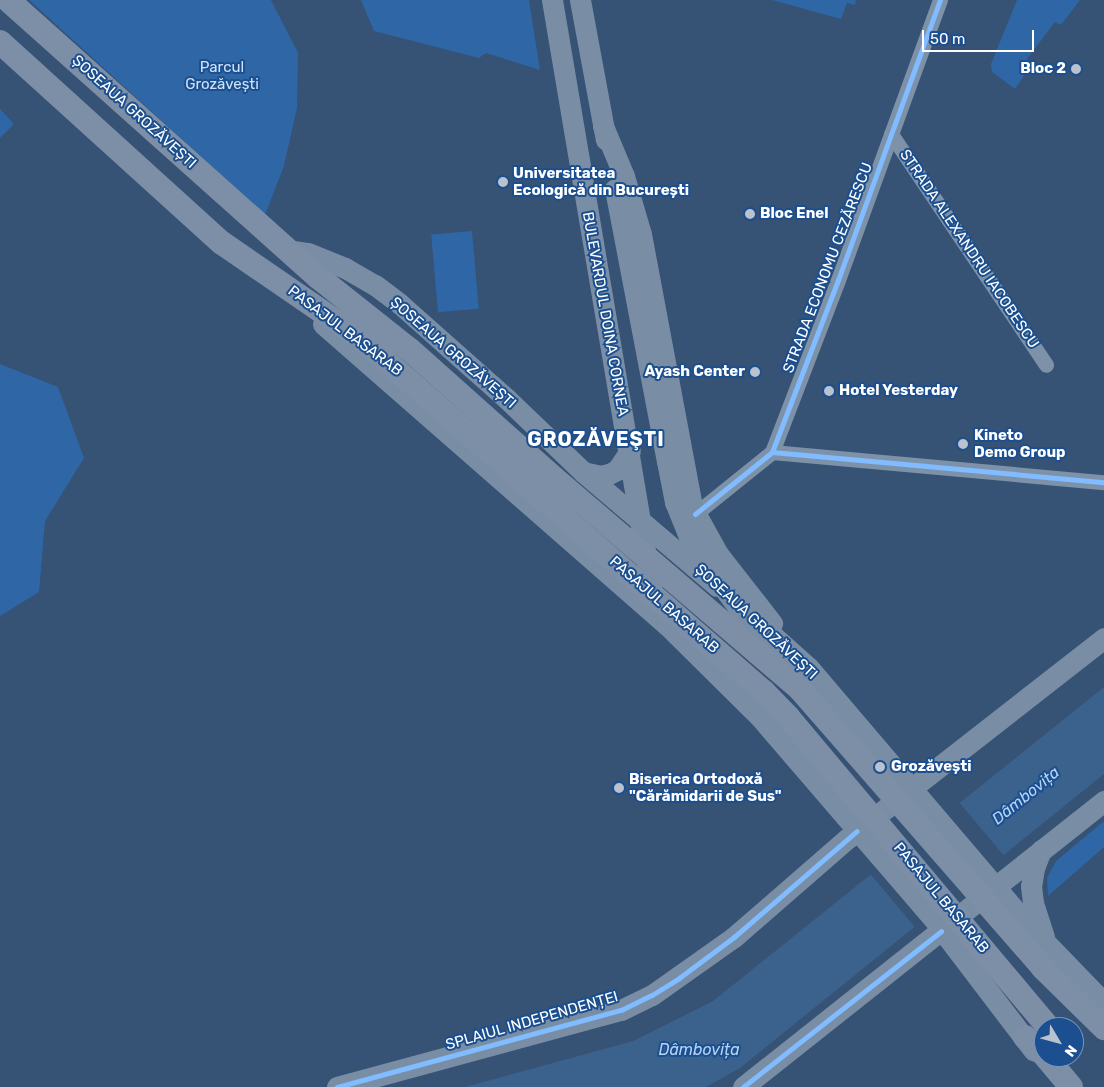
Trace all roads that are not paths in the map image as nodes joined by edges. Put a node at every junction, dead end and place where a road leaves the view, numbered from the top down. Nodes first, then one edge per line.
1 (8, 0) edge
2 (552, 0) edge
3 (580, 0) edge
4 (940, 0) edge
5 (0, 42) edge
6 (603, 126) junction
7 (891, 134) junction
8 (222, 243) junction
9 (288, 250) junction
10 (1046, 364) dead end
11 (630, 451) junction
12 (772, 452) junction
13 (583, 472) junction
14 (1104, 482) edge
15 (695, 514) junction
16 (640, 519) junction
17 (667, 625) junction
18 (1104, 638) edge
19 (804, 679) junction
20 (911, 788) junction
21 (1104, 801) edge
22 (857, 831) junction
23 (1041, 850) junction
24 (990, 879) junction
25 (937, 924) junction
26 (1048, 946) junction
27 (1104, 1003) edge
28 (1040, 1017) edge
29 (1104, 1028) edge
30 (1025, 1037) junction
31 (1034, 1046) edge
32 (1054, 1067) edge
33 (1075, 1067) edge
34 (337, 1087) edge
35 (743, 1087) edge
36 (1059, 1087) edge
37 (1071, 1087) edge
38 (1088, 1087) edge

1 - 9 main road, ȘOSEAUA GROZĂVEȘTI
2 - 11 main road, BULEVARDUL DOINA CORNEA
3 - 6 main road
4 - 7 street, STRADA ECONOMU CEZĂRESCU
5 - 8 main road
6 - 15 main road
6 - 19 main road, bridge
7 - 10 street, STRADA ALEXANDRU IACOBESCU
7 - 12 street, STRADA ECONOMU CEZĂRESCU
8 - 17 main road
8 - 28 main road, PASAJUL BASARAB, bridge
9 - 13 main road, ȘOSEAUA GROZĂVEȘTI
9 - 19 main road, PASAJUL BASARAB, bridge
11 - 13 main road
11 - 16 main road, BULEVARDUL DOINA CORNEA
12 - 14 street
12 - 15 street
13 - 16 main road, ȘOSEAUA GROZĂVEȘTI
15 - 19 main road
16 - 17 main road, BULEVARDUL DOINA CORNEA
16 - 19 main road, ȘOSEAUA GROZĂVEȘTI
17 - 22 main road
18 - 20 main road, SPLAIUL INDEPENDENȚEI
19 - 20 main road, ȘOSEAUA GROZĂVEȘTI
19 - 29 main road, PASAJUL BASARAB, bridge
20 - 22 main road, SPLAIUL INDEPENDENȚEI
20 - 24 main road, ȘOSEAUA GROZĂVEȘTI
21 - 23 main road
22 - 25 main road
22 - 34 main road, SPLAIUL INDEPENDENȚEI
23 - 24 main road
23 - 26 main road
24 - 25 main road
24 - 26 main road, ȘOSEAUA GROZĂVEȘTI
25 - 30 main road
25 - 35 main road
26 - 27 main road, ȘOSEAUA GROZĂVEȘTI
30 - 31 main road
30 - 36 main road
32 - 37 main road
33 - 38 main road

